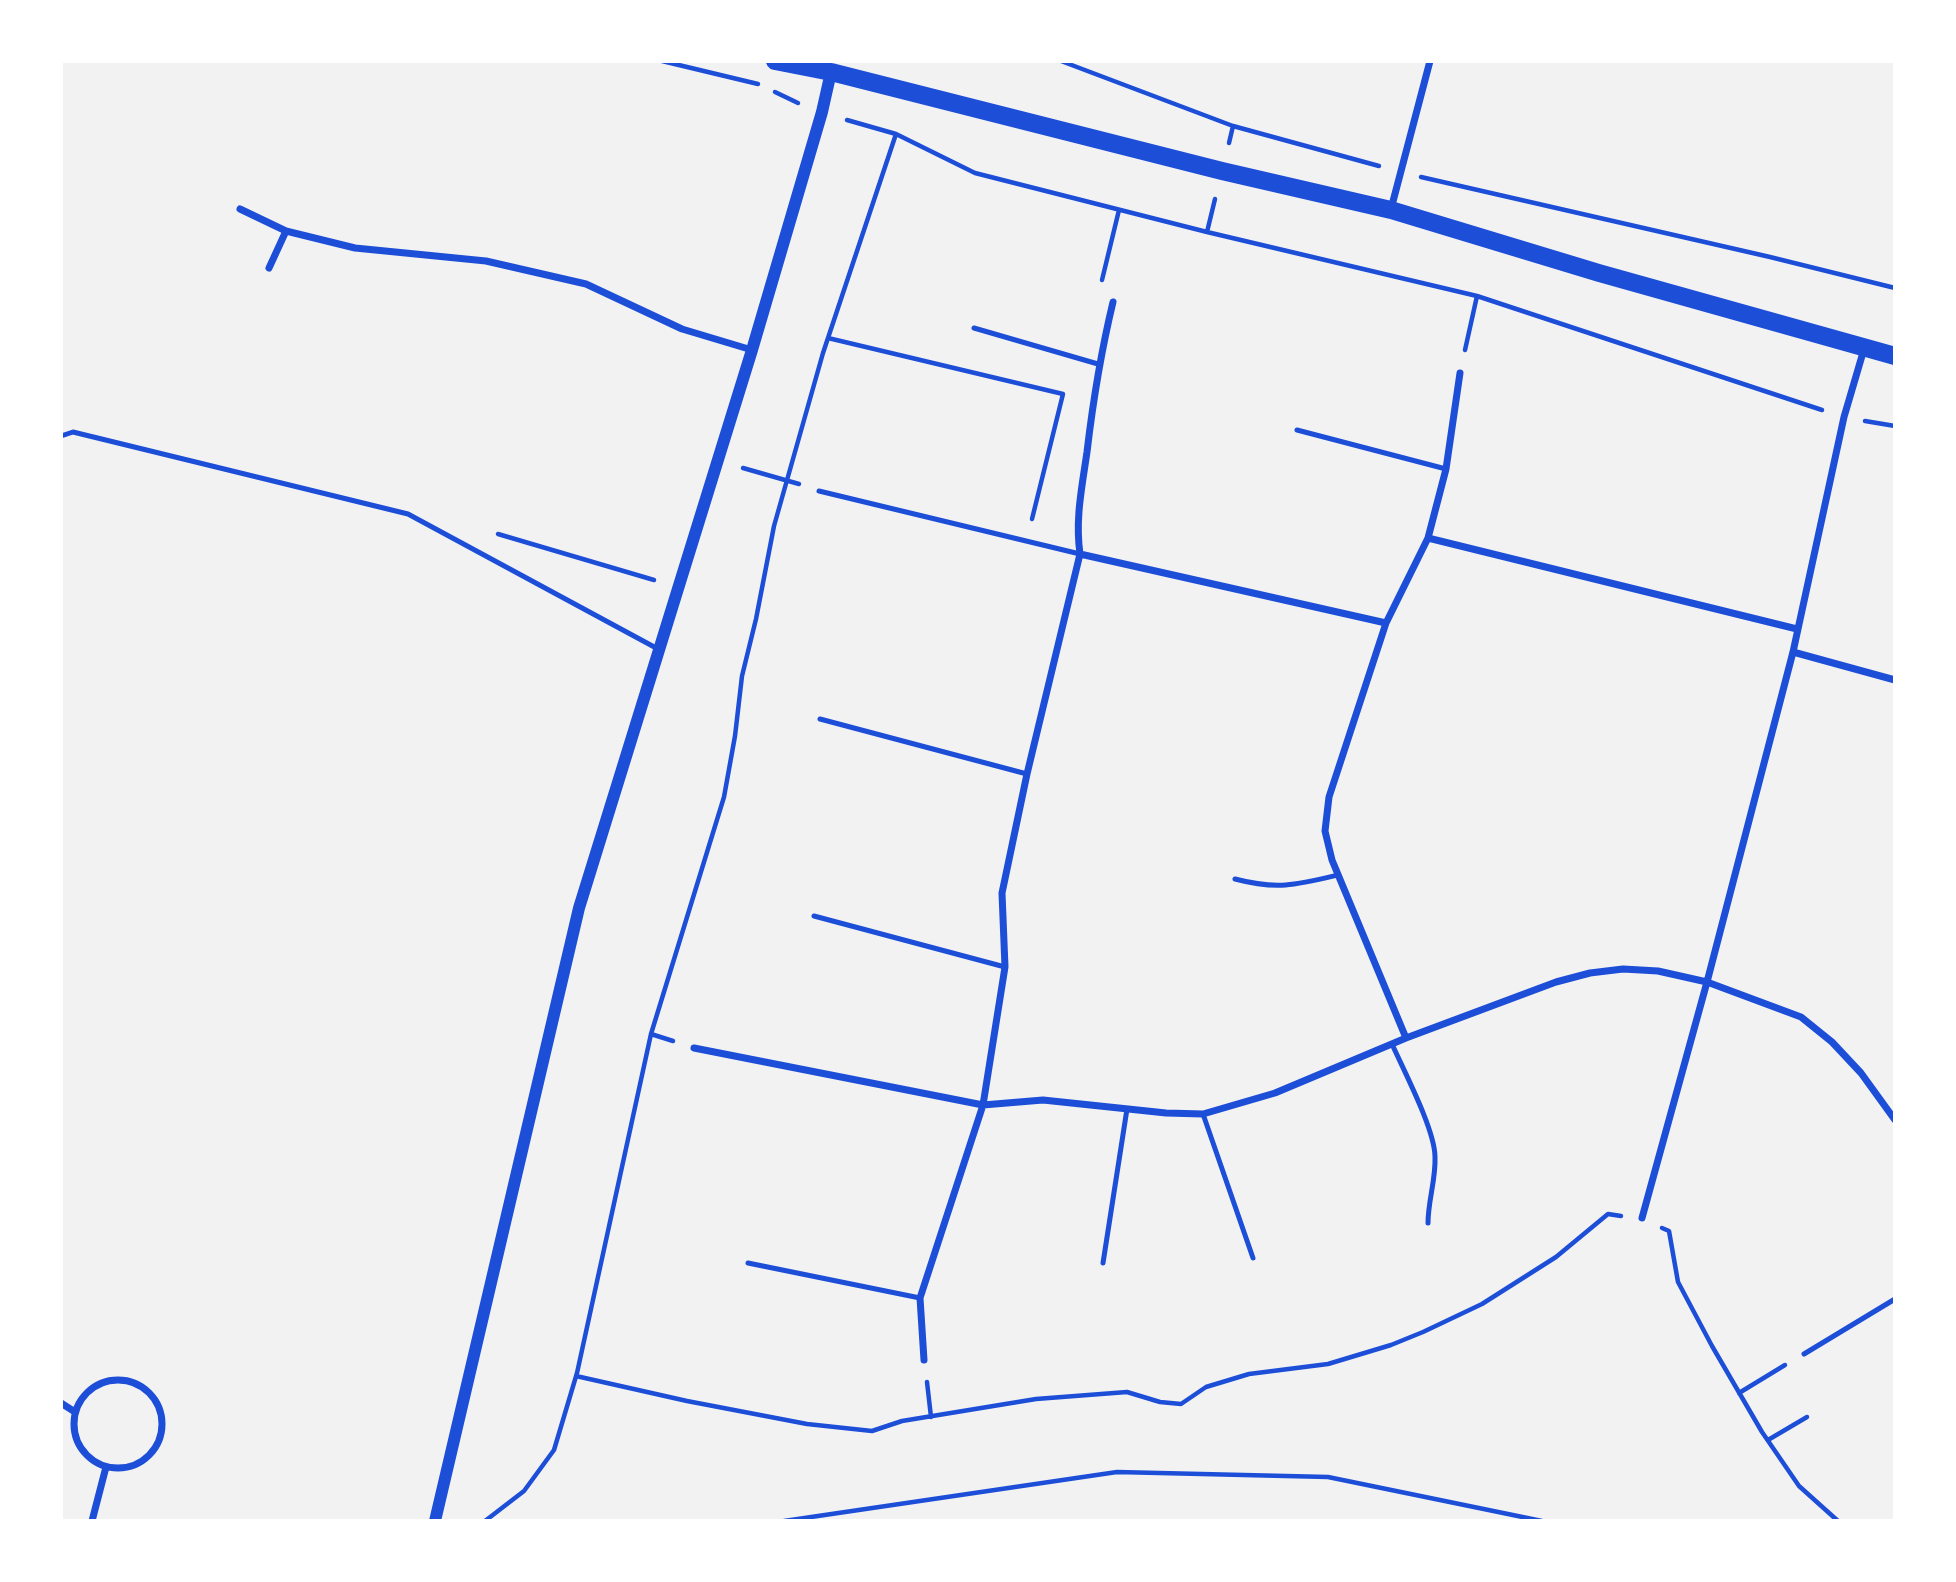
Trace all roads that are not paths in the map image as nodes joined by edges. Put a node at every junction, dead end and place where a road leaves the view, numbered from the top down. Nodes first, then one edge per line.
1 (775, 61) edge
2 (1430, 61) edge
3 (831, 72) junction
4 (240, 209) dead end
5 (1391, 210) junction
6 (286, 231) junction
7 (269, 268) dead end
8 (1113, 302) road end
9 (974, 328) dead end
10 (1864, 348) junction
11 (752, 350) junction
12 (1895, 356) edge
13 (1098, 364) junction
14 (1460, 373) road end
15 (1297, 430) dead end
16 (61, 436) edge
17 (1446, 469) junction
18 (819, 491) road end
19 (1428, 538) junction
20 (1080, 554) junction
21 (1386, 623) junction
22 (1797, 629) junction
23 (660, 650) junction
24 (1793, 652) junction
25 (1895, 680) edge
26 (820, 719) dead end
27 (1027, 774) junction
28 (1338, 876) junction
29 (1235, 879) dead end
30 (814, 916) dead end
31 (1005, 967) junction
32 (1707, 982) junction
33 (1406, 1038) junction
34 (1392, 1044) junction
35 (694, 1048) dead end
36 (983, 1105) junction
37 (1127, 1109) junction
38 (1203, 1114) junction
39 (1894, 1115) edge
40 (1642, 1218) road end
41 (1428, 1223) dead end
42 (1253, 1258) dead end
43 (1103, 1263) dead end
44 (748, 1264) dead end
45 (920, 1298) junction
46 (1895, 1299) edge
47 (1804, 1354) road end
48 (924, 1360) road end
49 (61, 1403) edge
50 (75, 1412) junction
51 (106, 1466) junction
52 (92, 1521) edge
53 (435, 1521) edge

1 - 3 main road
2 - 5 street
3 - 5 main road
3 - 11 street
4 - 6 street
5 - 10 main road
6 - 7 street
6 - 11 street
8 - 13 street
9 - 13 lane
10 - 12 main road
10 - 22 street
11 - 23 street
13 - 20 street
14 - 17 street
15 - 17 lane
16 - 23 lane
17 - 19 street
18 - 20 lane
19 - 21 street
19 - 22 street
20 - 21 street
20 - 27 street
21 - 28 street
22 - 24 street
23 - 53 street
24 - 25 street
24 - 32 street
26 - 27 lane
27 - 31 street
28 - 29 lane
28 - 33 street
30 - 31 lane
31 - 36 street
32 - 33 street
32 - 39 street
32 - 40 street
33 - 34 street
34 - 38 street
34 - 41 lane
35 - 36 street
36 - 37 street
36 - 45 street
37 - 38 street
37 - 43 lane
38 - 42 lane
44 - 45 lane
45 - 48 street
46 - 47 lane
49 - 50 street
50 - 51 street
50 - 51 street
51 - 52 street

